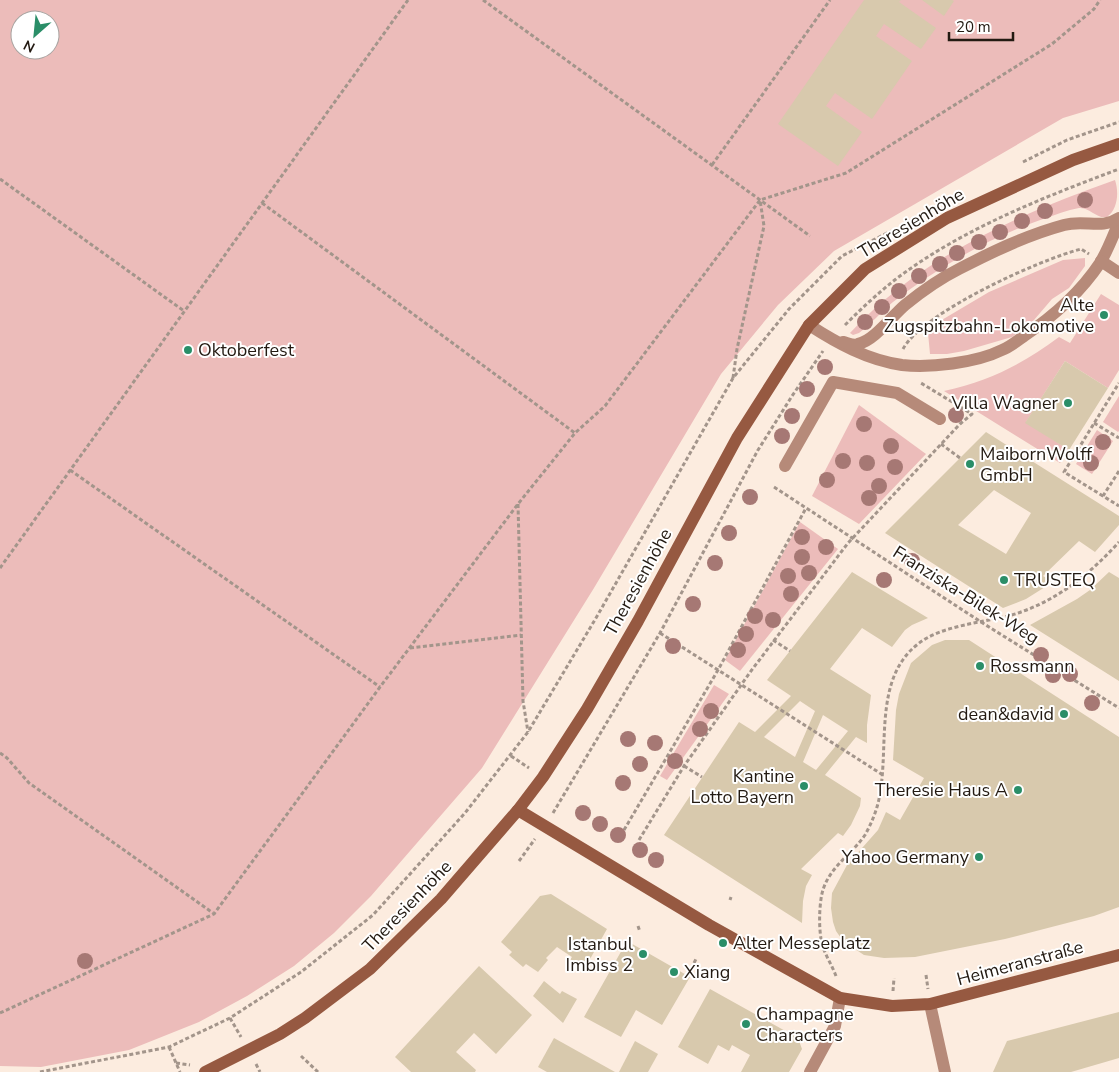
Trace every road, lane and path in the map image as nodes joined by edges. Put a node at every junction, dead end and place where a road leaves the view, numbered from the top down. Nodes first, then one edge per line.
1 (408, 0) edge
2 (483, 0) edge
3 (830, 0) edge
4 (1100, 0) edge
5 (1119, 144) edge
6 (712, 165) junction
7 (1119, 169) edge
8 (0, 179) edge
9 (1081, 183) dead end
10 (760, 200) junction
11 (262, 203) junction
12 (1119, 218) edge
13 (1119, 222) edge
14 (810, 236) dead end
15 (1081, 249) dead end
16 (1101, 261) junction
17 (1119, 273) edge
18 (184, 311) junction
19 (808, 325) junction
20 (831, 339) junction
21 (907, 342) dead end
22 (733, 378) dead end
23 (1119, 383) edge
24 (972, 414) dead end
25 (940, 419) dead end
26 (1094, 423) junction
27 (575, 433) junction
28 (1119, 438) edge
29 (941, 444) junction
30 (960, 458) dead end
31 (785, 466) dead end
32 (70, 470) junction
33 (1119, 471) edge
34 (774, 487) dead end
35 (1103, 496) junction
36 (518, 504) junction
37 (1119, 506) edge
38 (806, 508) junction
39 (852, 539) junction
40 (1119, 542) edge
41 (0, 568) edge
42 (981, 622) junction
43 (660, 633) dead end
44 (521, 635) junction
45 (773, 640) junction
46 (410, 648) junction
47 (790, 651) dead end
48 (718, 670) junction
49 (742, 686) junction
50 (380, 687) junction
51 (1119, 708) edge
52 (528, 732) dead end
53 (0, 753) edge
54 (511, 756) dead end
55 (684, 766) junction
56 (883, 775) junction
57 (702, 777) dead end
58 (518, 810) junction
59 (624, 830) dead end
60 (639, 840) dead end
61 (663, 854) dead end
62 (662, 859) dead end
63 (214, 914) junction
64 (638, 926) dead end
65 (640, 932) dead end
66 (1119, 955) edge
67 (830, 960) dead end
68 (840, 998) junction
69 (930, 1004) junction
70 (0, 1013) edge
71 (169, 1047) junction
72 (301, 1056) dead end
73 (212, 1071) edge
74 (40, 1072) edge
75 (180, 1072) edge
76 (318, 1072) edge
77 (810, 1072) edge
78 (945, 1072) edge

1 - 11 path
2 - 6 path
3 - 6 path
4 - 10 path
5 - 19 main road, Theresienhöhe
6 - 10 path
7 - 9 path
8 - 18 path
10 - 14 path
10 - 22 path
10 - 27 path
11 - 18 path
11 - 27 path
12 - 20 street
13 - 16 street
15 - 21 path
16 - 17 street
16 - 20 street
18 - 32 path
19 - 20 street
19 - 58 main road, Theresienhöhe
23 - 26 path
24 - 29 path
25 - 31 street
26 - 28 path
26 - 35 path
27 - 36 path
29 - 30 path
29 - 39 path
32 - 41 path
32 - 50 path
33 - 35 path
34 - 38 path, Franziska-Bilek-Weg
35 - 37 path
36 - 44 path
36 - 46 path
38 - 39 path, Franziska-Bilek-Weg
38 - 48 path
39 - 42 path, Franziska-Bilek-Weg
39 - 45 path
40 - 42 path
42 - 51 path, Franziska-Bilek-Weg
42 - 56 path
43 - 48 path
44 - 46 path
44 - 52 path
45 - 47 path
45 - 49 path
46 - 50 path
48 - 49 path
48 - 59 path
49 - 55 path
49 - 56 path
50 - 63 path
53 - 63 path
54 - 71 path
55 - 57 path
55 - 60 path
56 - 67 path
58 - 68 main road
58 - 73 main road, Theresienhöhe
61 - 62 path
63 - 70 path
64 - 65 path
66 - 69 main road, Heimeranstraße
68 - 69 main road
68 - 77 street
69 - 78 street
71 - 74 path
71 - 75 path
72 - 76 path

